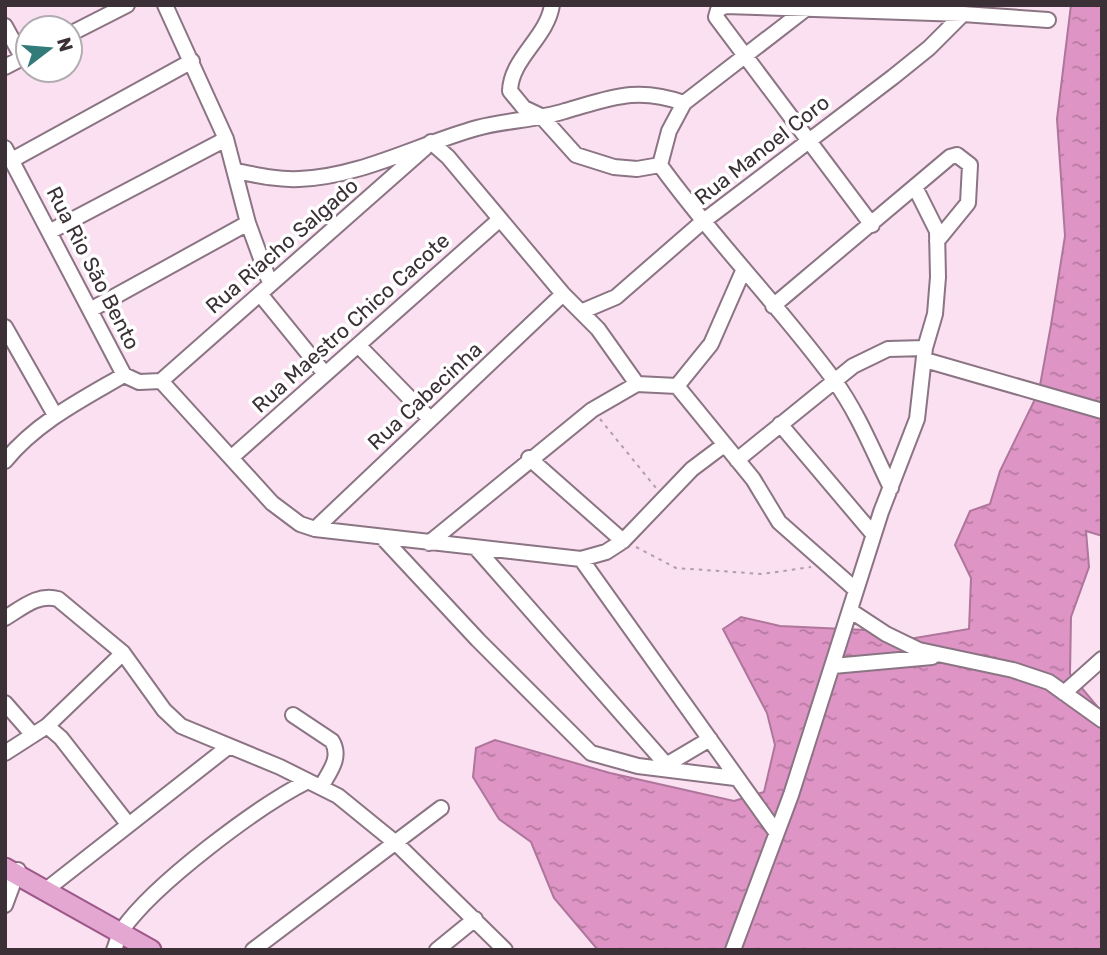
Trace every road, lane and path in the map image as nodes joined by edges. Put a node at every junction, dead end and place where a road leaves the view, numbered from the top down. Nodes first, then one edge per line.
1 (127, 5) edge
2 (165, 5) edge
3 (552, 5) edge
4 (807, 8) junction
5 (919, 9) edge
6 (962, 14) junction
7 (1048, 20) dead end
8 (84, 27) edge
9 (745, 58) junction
10 (192, 61) junction
11 (684, 103) junction
12 (541, 116) junction
13 (226, 139) junction
14 (807, 140) junction
15 (431, 142) junction
16 (9, 154) edge
17 (660, 165) junction
18 (236, 171) junction
19 (916, 190) junction
20 (499, 220) junction
21 (248, 223) junction
22 (701, 223) junction
23 (872, 225) junction
24 (51, 231) junction
25 (937, 241) junction
26 (743, 271) junction
27 (265, 289) junction
28 (563, 294) junction
29 (773, 306) junction
30 (92, 309) junction
31 (583, 312) junction
32 (5, 327) edge
33 (358, 345) junction
34 (925, 354) junction
35 (325, 374) junction
36 (124, 375) junction
37 (834, 380) junction
38 (161, 381) junction
39 (637, 384) junction
40 (677, 386) junction
41 (592, 410) junction
42 (1102, 411) edge
43 (55, 415) junction
44 (429, 418) junction
45 (780, 424) junction
46 (724, 445) junction
47 (232, 457) junction
48 (529, 458) junction
49 (737, 460) junction
50 (5, 461) edge
51 (891, 488) junction
52 (664, 498) junction
53 (315, 529) junction
54 (873, 534) junction
55 (383, 538) junction
56 (623, 541) junction
57 (429, 543) junction
58 (476, 548) junction
59 (581, 559) junction
60 (830, 565) junction
61 (856, 590) junction
62 (851, 611) junction
63 (5, 618) edge
64 (124, 653) junction
65 (939, 656) junction
66 (1102, 659) edge
67 (833, 666) junction
68 (1064, 693) junction
69 (5, 703) edge
70 (292, 715) dead end
71 (1102, 720) edge
72 (47, 726) junction
73 (33, 735) junction
74 (710, 739) junction
75 (228, 747) junction
76 (5, 753) edge
77 (668, 768) junction
78 (735, 778) junction
79 (314, 784) junction
80 (441, 808) dead end
81 (128, 824) junction
82 (776, 832) junction
83 (397, 844) junction
84 (13, 869) edge
85 (47, 889) junction
86 (5, 905) edge
87 (475, 919) junction
88 (117, 941) edge
89 (152, 950) edge
90 (253, 950) edge
91 (437, 950) edge
92 (505, 950) edge
93 (733, 950) edge

1 - 8 street
2 - 10 street
3 - 12 street
4 - 5 street
4 - 9 street
4 - 9 street
5 - 6 street
6 - 7 street
6 - 14 street, Rua Manoel Coro
9 - 11 street
9 - 14 street
10 - 13 street
10 - 16 street
11 - 12 street
11 - 17 street
12 - 15 street
12 - 17 street
13 - 18 street
13 - 24 street
14 - 22 street, Rua Manoel Coro
14 - 23 street
15 - 18 street
15 - 20 street
15 - 27 street, Rua Riacho Salgado
16 - 24 street, Rua Rio São Bento
17 - 22 street
18 - 21 street
19 - 23 street
19 - 25 street
19 - 25 street
20 - 28 street
20 - 33 street, Rua Maestro Chico Cacote
21 - 27 street
21 - 30 street
22 - 26 street
22 - 31 street, Rua Manoel Coro
23 - 29 street
24 - 30 street, Rua Rio São Bento
25 - 34 street
26 - 29 street
26 - 40 street
27 - 35 street
27 - 38 street, Rua Riacho Salgado
28 - 31 street
28 - 44 street, Rua Cabecinha
29 - 37 street
30 - 36 street, Rua Rio São Bento
31 - 39 street
32 - 43 street
33 - 35 street, Rua Maestro Chico Cacote
33 - 44 street
34 - 37 street
34 - 42 street
34 - 51 street
35 - 47 street, Rua Maestro Chico Cacote
36 - 38 street, Rua Rio São Bento
36 - 43 street
37 - 45 street
37 - 51 street
38 - 47 street
39 - 40 street
39 - 41 street
40 - 46 street
41 - 48 street
41 - 52 path
43 - 50 street
44 - 53 street, Rua Cabecinha
45 - 49 street
45 - 54 street
46 - 49 street
46 - 52 street
47 - 53 street
48 - 56 street
48 - 57 street
49 - 60 street
51 - 54 street
52 - 56 street
53 - 55 street
54 - 61 street
55 - 57 street
55 - 77 street
56 - 59 street
56 - 60 path
57 - 58 street
58 - 59 street
58 - 77 street
59 - 74 street
60 - 61 street
61 - 62 street
62 - 65 street
62 - 67 street
63 - 64 street
64 - 72 street
64 - 75 street
65 - 67 street
65 - 68 street
66 - 68 street
67 - 82 street
68 - 71 street
69 - 73 street
70 - 79 street
72 - 73 street
72 - 81 street
73 - 76 street
74 - 77 street
74 - 78 street
75 - 79 street
75 - 81 street
77 - 78 street
78 - 82 street
79 - 83 street
79 - 88 street
80 - 83 street
81 - 85 street
82 - 93 street
83 - 87 street
83 - 90 street
84 - 85 main road
84 - 86 street
85 - 88 main road
87 - 91 street
87 - 92 street
88 - 89 main road

